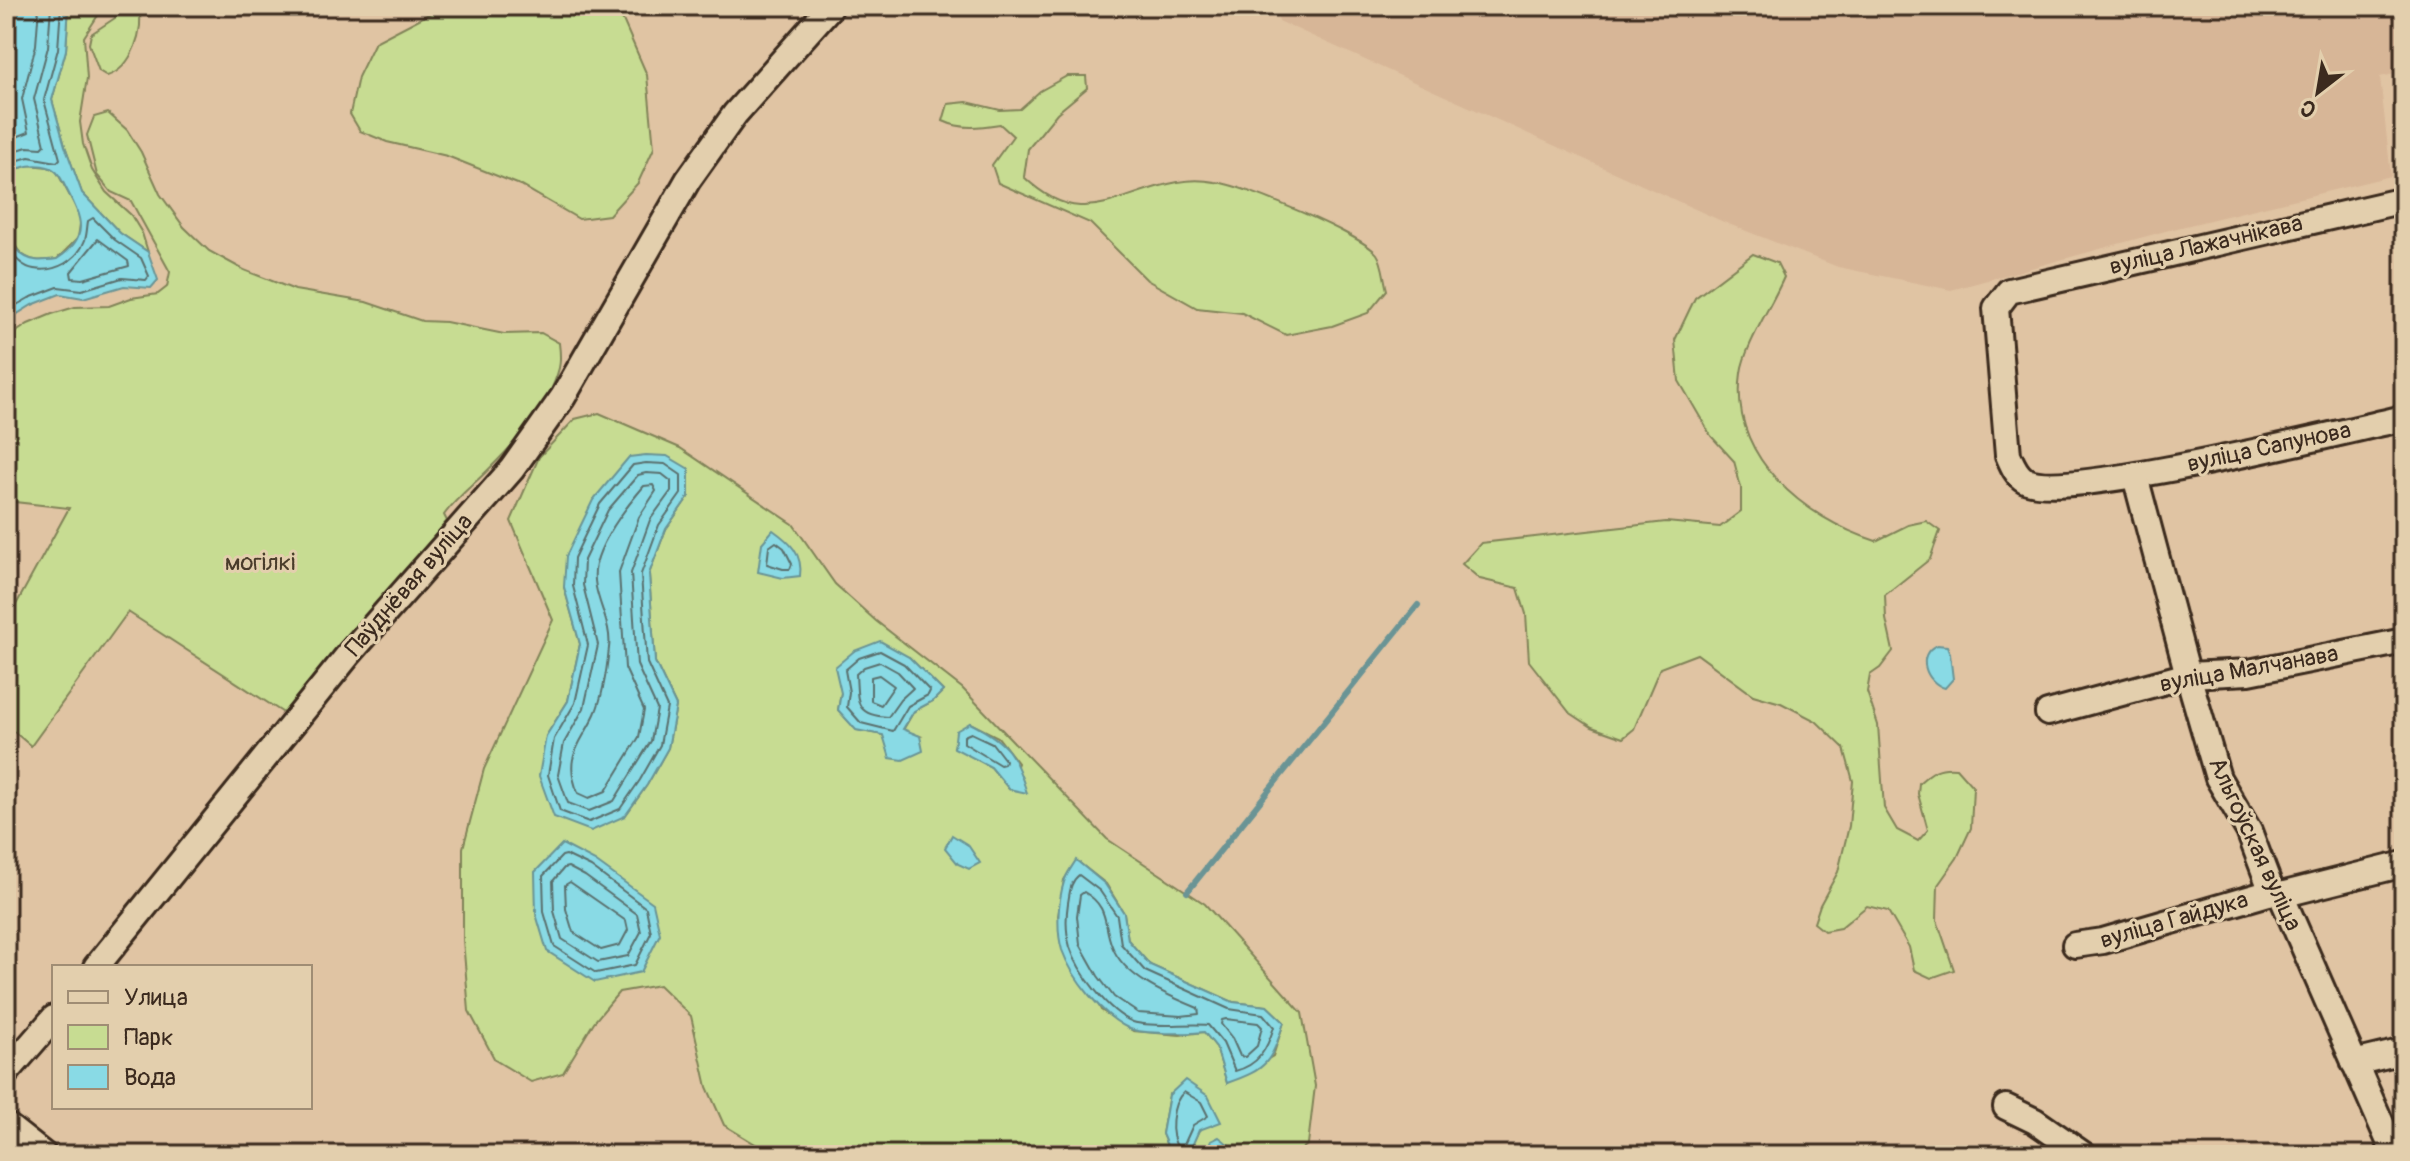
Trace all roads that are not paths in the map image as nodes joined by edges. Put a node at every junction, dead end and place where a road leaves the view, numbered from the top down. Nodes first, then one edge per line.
1 (831, 6) edge
2 (2404, 200) edge
3 (2009, 291) joint
4 (2404, 418) edge
5 (2135, 476) junction
6 (2404, 641) edge
7 (2188, 675) junction
8 (2048, 713) dead end
9 (2404, 864) edge
10 (2277, 894) junction
11 (2075, 945) dead end
12 (98, 965) edge
13 (52, 1020) edge
14 (2404, 1051) edge
15 (2354, 1063) junction
16 (6, 1073) edge
17 (2006, 1107) dead end
18 (6, 1125) edge
19 (44, 1155) edge
20 (2084, 1155) edge
21 (2395, 1155) edge

1 - 12 street, Паўднёвая вуліца
2 - 3 street, вуліца Лажачнікава
3 - 5 street, вуліца Сапунова
4 - 5 street, вуліца Сапунова
5 - 7 street, Альгоўская вуліца
6 - 7 street, вуліца Малчанава
7 - 8 street, вуліца Малчанава
7 - 10 street, Альгоўская вуліца
9 - 10 street, вуліца Гайдука
10 - 11 street, вуліца Гайдука
10 - 15 street, Альгоўская вуліца
13 - 16 street
14 - 15 street
15 - 21 street, Альгоўская вуліца
17 - 20 street
18 - 19 street

